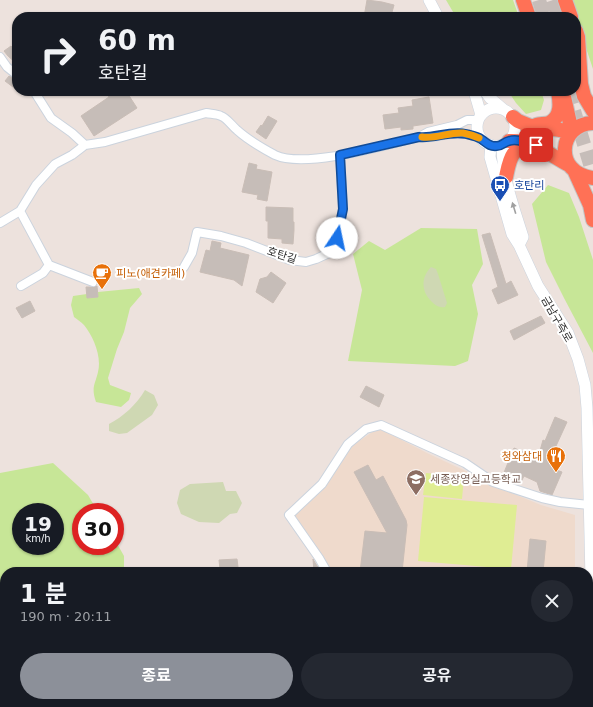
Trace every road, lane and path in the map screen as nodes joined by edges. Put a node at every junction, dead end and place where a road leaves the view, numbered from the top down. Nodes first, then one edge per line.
1 (429, 0) edge
2 (523, 0) edge
3 (565, 0) edge
4 (436, 12) edge
5 (527, 12) edge
6 (569, 12) edge
7 (581, 48) edge
8 (0, 57) edge
9 (12, 71) edge
10 (581, 84) edge
11 (593, 94) edge
12 (37, 96) edge
13 (475, 96) edge
14 (489, 96) edge
15 (560, 96) edge
16 (562, 96) edge
17 (593, 111) edge
18 (508, 113) junction
19 (479, 117) junction
20 (593, 123) edge
21 (531, 126) junction
22 (572, 132) junction
23 (419, 137) junction
24 (480, 138) junction
25 (509, 141) junction
26 (85, 145) junction
27 (491, 145) junction
28 (536, 145) junction
29 (340, 155) junction
30 (572, 169) junction
31 (506, 177) junction
32 (593, 178) edge
33 (20, 211) junction
34 (593, 220) edge
35 (0, 223) edge
36 (519, 245) junction
37 (48, 265) junction
38 (184, 268) dead end
39 (93, 282) dead end
40 (21, 286) dead end
41 (588, 505) junction
42 (324, 567) edge
43 (591, 567) edge

1 - 4 main road
2 - 5 highway
3 - 6 highway
7 - 11 highway
8 - 9 street
10 - 17 highway
12 - 26 street
13 - 19 main road
14 - 18 main road
15 - 21 highway
16 - 22 highway
18 - 19 main road
18 - 21 highway
18 - 25 main road
19 - 23 street
19 - 24 main road
20 - 22 highway
21 - 22 highway
22 - 30 highway
23 - 24 street
23 - 29 street
24 - 27 main road
25 - 27 main road
25 - 28 highway
25 - 31 main road, 금남구즉로
26 - 29 street
26 - 33 street
27 - 36 main road, 금남구즉로
28 - 30 highway
28 - 31 highway
29 - 38 street, 호탄길
30 - 32 highway
30 - 34 highway
36 -> 31 main road, 금남구즉로
33 - 35 street
33 - 37 street
36 - 41 main road, 금남구즉로
37 - 39 street
37 - 40 street
41 - 42 street
41 - 43 main road, 금남구즉로

